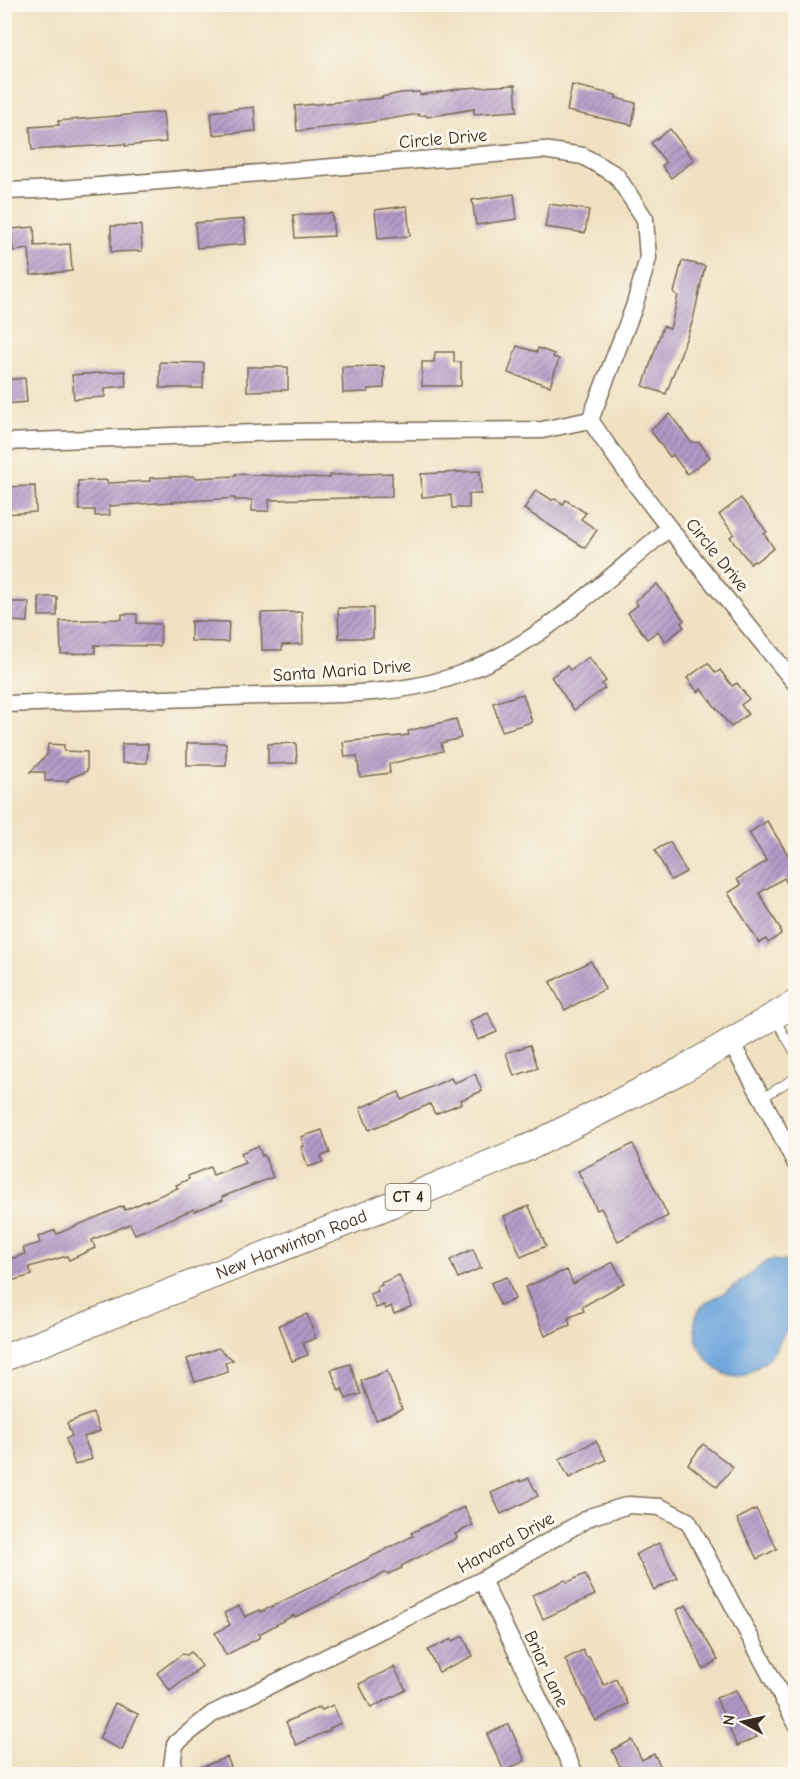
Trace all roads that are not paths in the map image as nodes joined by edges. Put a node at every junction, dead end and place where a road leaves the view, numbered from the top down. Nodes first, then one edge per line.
1 (4, 191) edge
2 (590, 420) junction
3 (4, 442) edge
4 (669, 528) junction
5 (795, 684) edge
6 (4, 704) edge
7 (795, 1003) edge
8 (773, 1016) junction
9 (792, 1039) edge
10 (730, 1041) junction
11 (795, 1055) edge
12 (795, 1077) edge
13 (762, 1098) junction
14 (795, 1164) edge
15 (4, 1358) edge
16 (482, 1580) junction
17 (795, 1723) edge
18 (171, 1774) edge
19 (575, 1774) edge

1 - 2 street, Circle Drive
2 - 3 street
2 - 4 street, Circle Drive
4 - 5 street, Circle Drive
4 - 6 street, Santa Maria Drive
7 - 8 main road, New Harwinton Road / CT 4
8 - 9 lane
8 - 10 main road, New Harwinton Road / CT 4
9 - 11 lane
10 - 13 street
10 - 15 main road, New Harwinton Road / CT 4
12 - 13 lane
13 - 14 street
16 - 17 street, Harvard Drive
16 - 18 street, Harvard Drive
16 - 19 street, Briar Lane

